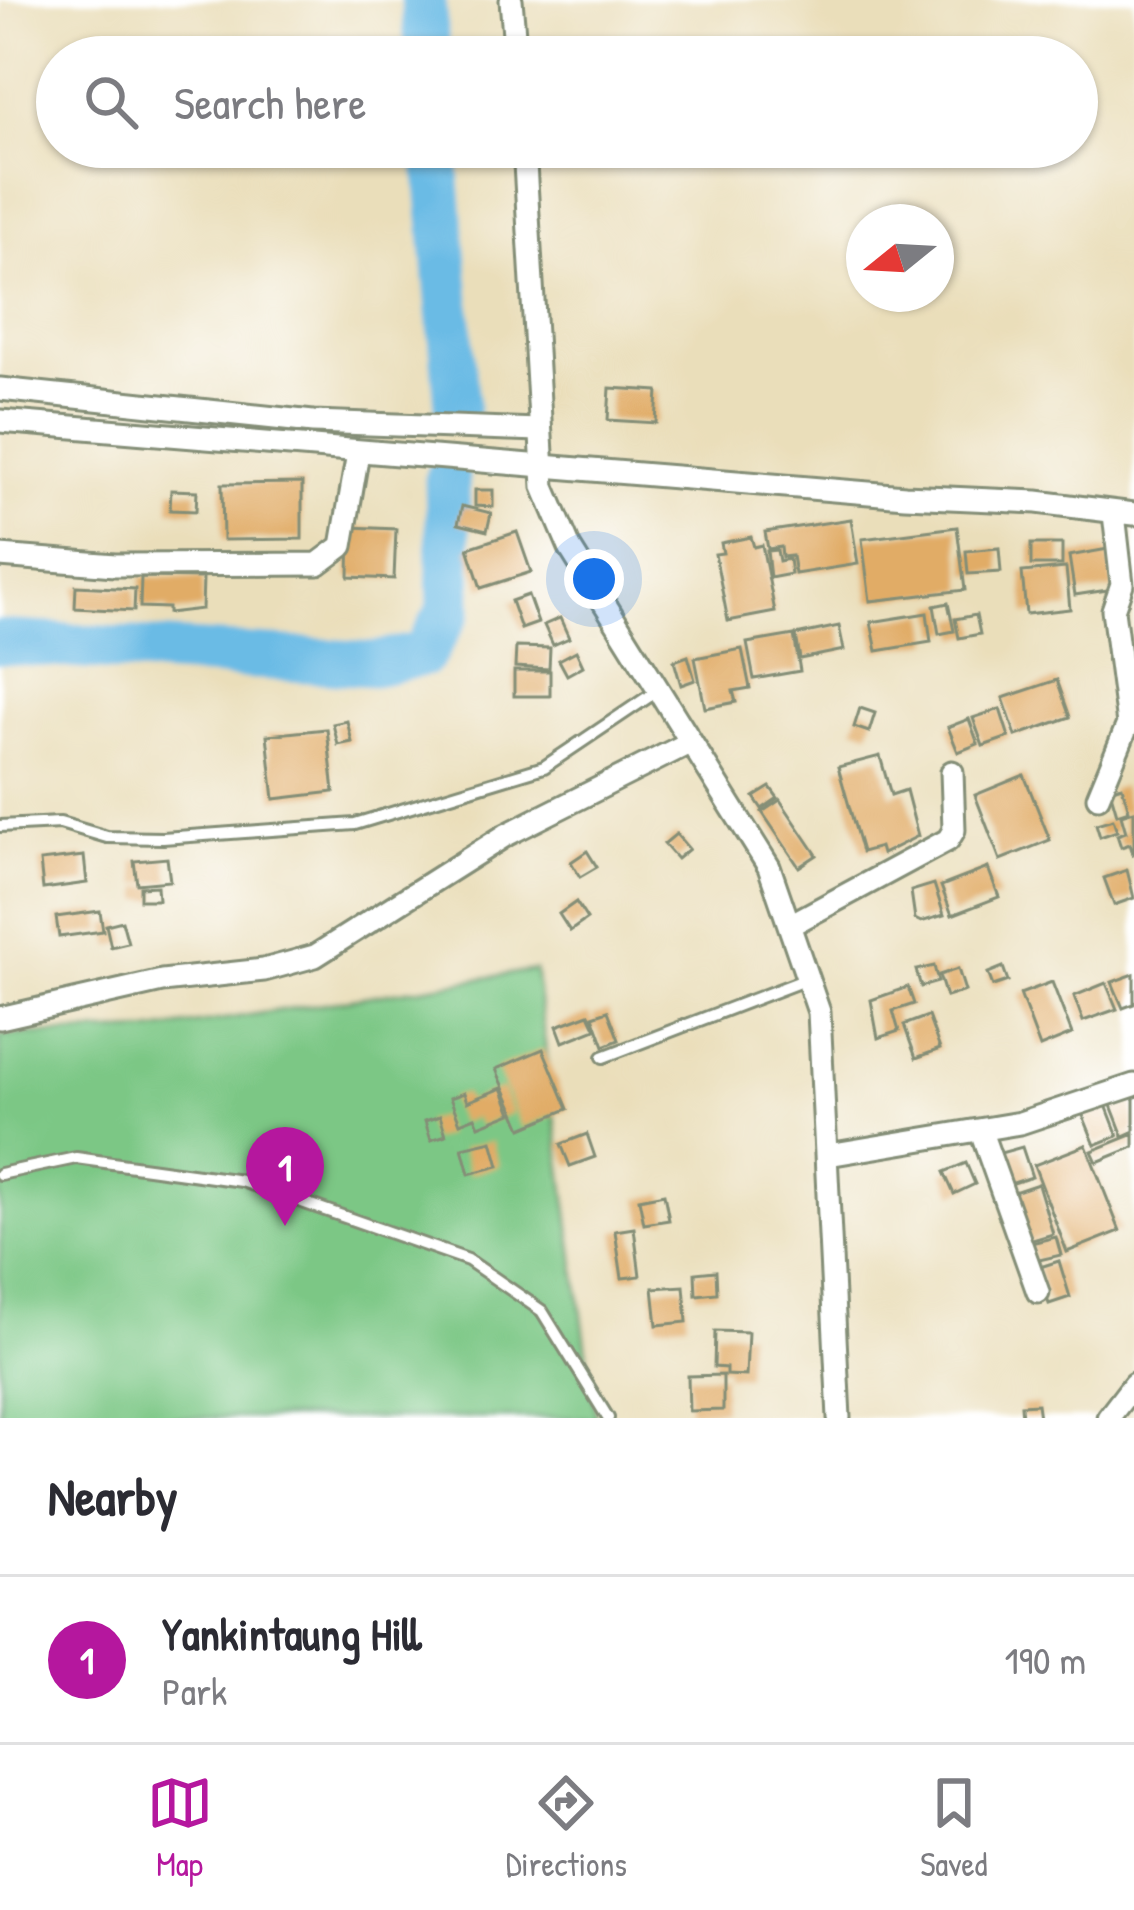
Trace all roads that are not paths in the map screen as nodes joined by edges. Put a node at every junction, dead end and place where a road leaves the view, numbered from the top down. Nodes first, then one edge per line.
1 (511, 0) edge
2 (514, 36) edge
3 (525, 168) edge
4 (0, 389) edge
5 (0, 421) edge
6 (540, 433) junction
7 (358, 453) junction
8 (540, 465) junction
9 (1124, 514) edge
10 (0, 556) edge
11 (658, 691) junction
12 (689, 743) junction
13 (952, 772) dead end
14 (1098, 797) dead end
15 (0, 826) edge
16 (793, 923) junction
17 (810, 977) junction
18 (0, 1018) edge
19 (603, 1058) dead end
20 (1134, 1085) edge
21 (981, 1132) junction
22 (828, 1155) junction
23 (0, 1174) edge
24 (1038, 1292) dead end
25 (1134, 1384) edge
26 (608, 1418) edge
27 (839, 1418) edge
28 (1108, 1418) edge

1 - 2 street
3 - 6 street
4 - 6 street
5 - 7 street
6 - 8 street
7 - 8 street
7 - 10 street
8 - 9 street
8 - 11 street
9 - 14 street
11 - 12 street
11 - 15 lane
12 - 16 street
12 - 18 street
13 - 16 street
16 - 17 street
17 - 19 lane
17 - 22 street
20 - 21 street
21 - 22 street
21 - 24 street
22 - 27 street
23 - 26 lane
25 - 28 street

